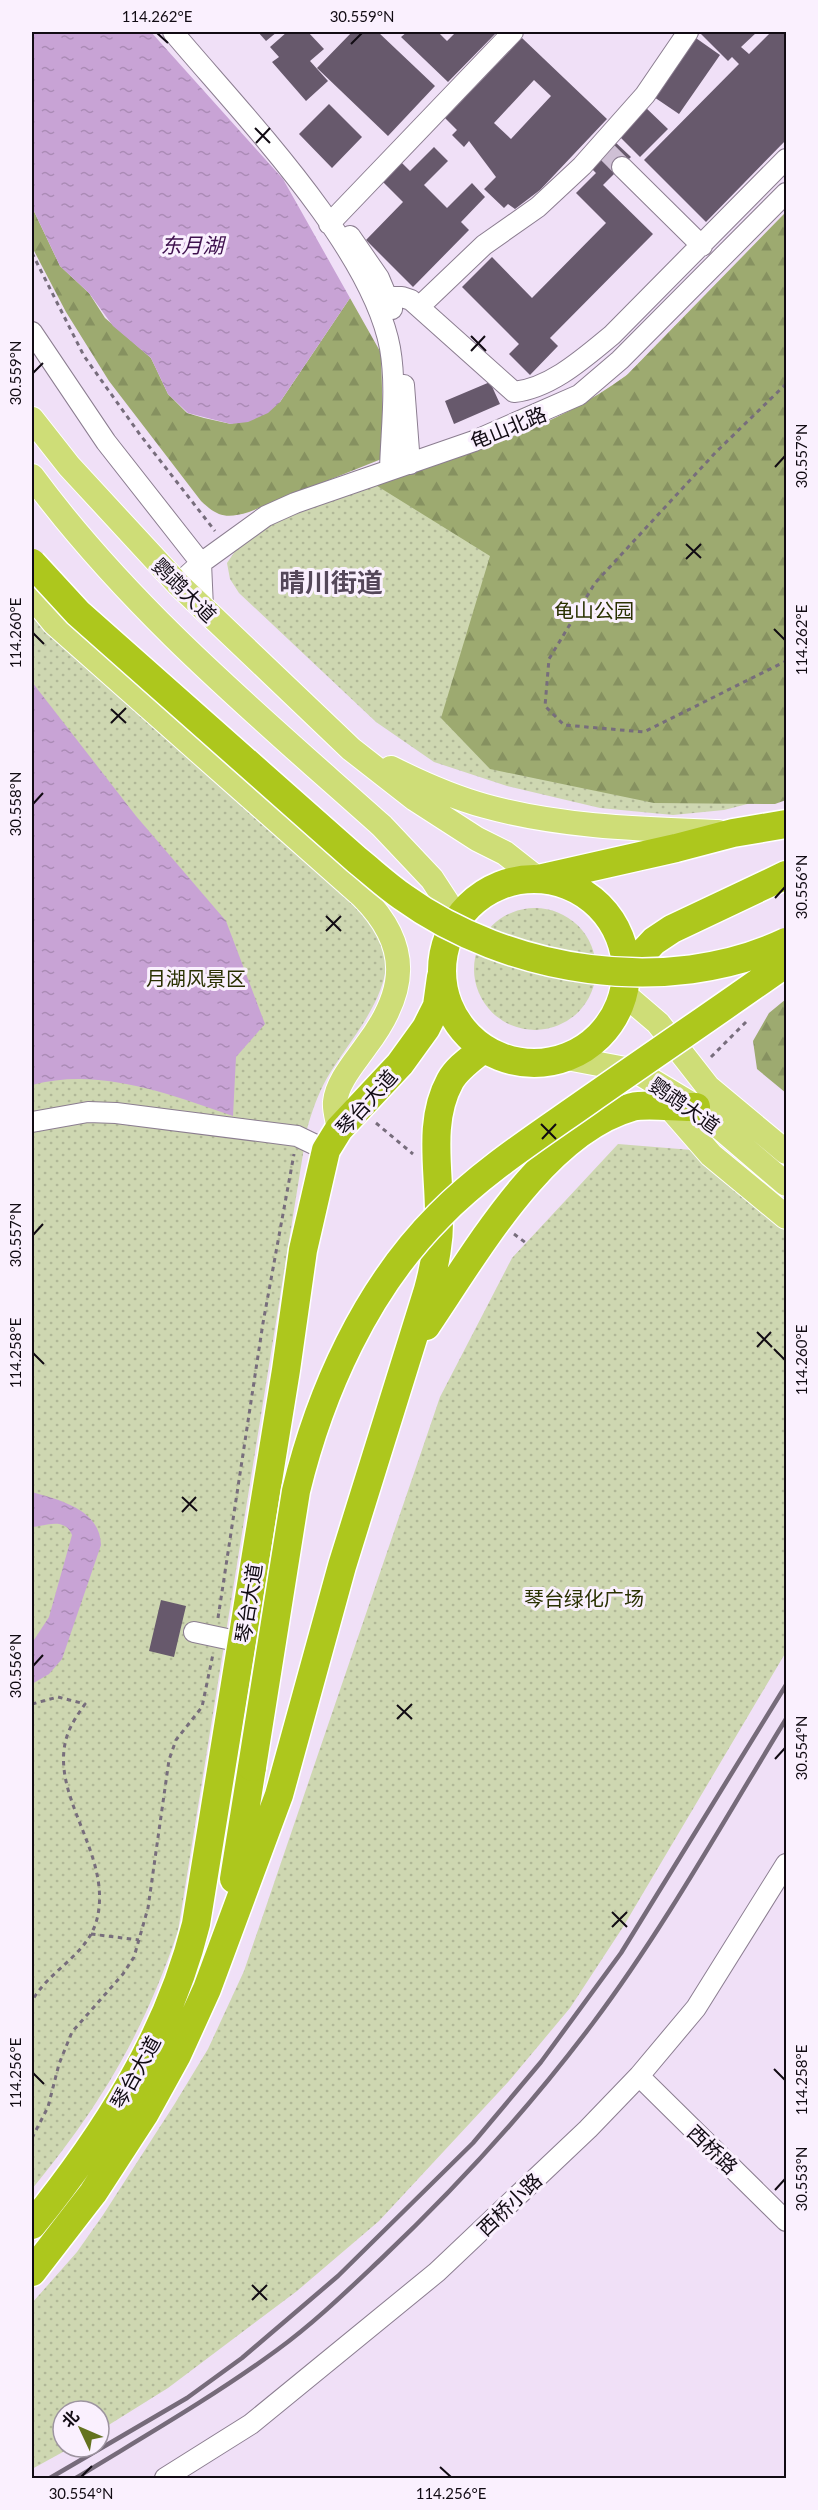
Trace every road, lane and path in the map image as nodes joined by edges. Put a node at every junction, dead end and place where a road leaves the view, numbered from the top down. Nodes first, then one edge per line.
1 (173, 32) edge
2 (513, 32) edge
3 (688, 32) edge
4 (786, 159) edge
5 (622, 166) tunnel mouth
6 (786, 193) edge
7 (332, 221) junction
8 (702, 246) junction
9 (32, 253) edge
10 (388, 297) junction
11 (419, 307) junction
12 (32, 332) edge
13 (786, 384) edge
14 (32, 419) edge
15 (410, 464) junction
16 (390, 470) junction
17 (32, 476) edge
18 (226, 544) junction
19 (32, 563) edge
20 (201, 563) junction
21 (178, 584) junction
22 (32, 596) edge
23 (203, 608) junction
24 (786, 661) edge
25 (351, 749) junction
26 (786, 824) edge
27 (733, 832) junction
28 (786, 875) edge
29 (538, 879) junction
30 (450, 933) junction
31 (786, 942) edge
32 (786, 963) edge
33 (441, 977) junction
34 (625, 982) junction
35 (486, 1051) junction
36 (567, 1058) junction
37 (691, 1101) junction
38 (32, 1122) edge
39 (786, 1132) edge
40 (333, 1140) junction
41 (786, 1152) edge
42 (786, 1184) edge
43 (786, 1217) edge
44 (406, 1355) junction
45 (194, 1632) dead end
46 (241, 1642) junction
47 (32, 1704) edge
48 (786, 1864) edge
49 (91, 1934) junction
50 (139, 1940) dead end
51 (224, 1943) junction
52 (32, 2001) edge
53 (639, 2076) junction
54 (786, 2221) edge
55 (32, 2225) edge
56 (32, 2272) edge
57 (165, 2478) edge

1 - 7 street
2 - 7 street
3 - 11 street
4 - 8 street
5 - 8 street
6 - 15 street, 龟山北路
7 - 10 street
7 - 16 street
8 - 11 street
9 - 18 path
10 - 11 street
10 - 15 street
12 - 20 street
13 - 24 path
14 - 21 main road, 鹦鹉大道
15 - 16 street, 龟山北路
16 - 18 street, 龟山北路
17 - 30 main road
18 - 20 street, 龟山北路
19 - 31 highway, bridge
20 - 21 street, 龟山北路
20 - 23 street
21 - 23 main road, 鹦鹉大道
22 - 40 main road
23 - 25 main road, 鹦鹉大道
25 - 27 main road
25 - 29 main road
26 - 27 highway
27 - 29 highway
28 - 34 highway
29 - 30 highway
29 - 34 highway
30 - 33 highway
32 - 51 highway, bridge
33 - 35 highway
33 - 40 highway, 琴台大道
34 - 36 highway
34 - 37 main road, 鹦鹉大道
35 - 36 highway
35 - 44 highway, 琴台大道
36 - 37 main road, 鹦鹉大道
37 - 39 main road
37 - 41 main road, 鹦鹉大道
37 - 42 main road, 鹦鹉大道
37 - 43 main road
37 - 44 highway
38 - 40 street
40 - 46 highway, 琴台大道
44 - 51 highway, 琴台大道
45 - 46 street
46 - 55 highway, 琴台大道
47 - 49 path
48 - 53 street, 西桥小路
49 - 50 path
49 - 52 path
51 - 56 highway, 琴台大道
53 - 54 street, 西桥路
53 - 57 street, 西桥小路

